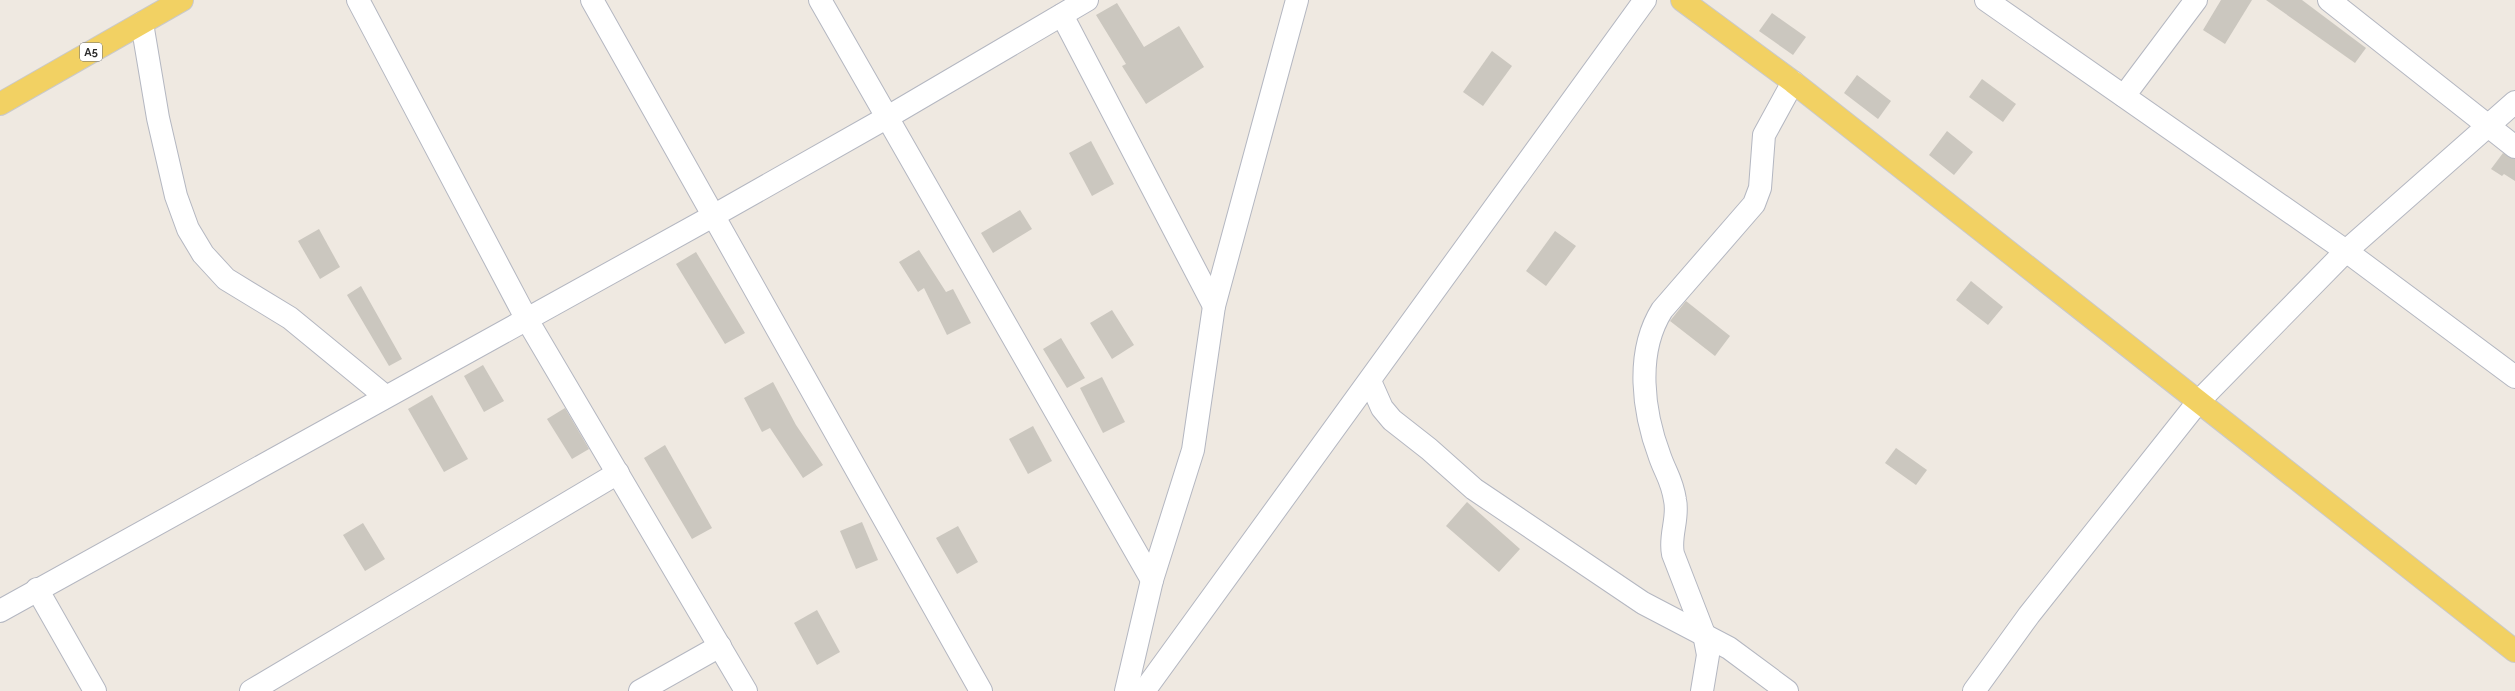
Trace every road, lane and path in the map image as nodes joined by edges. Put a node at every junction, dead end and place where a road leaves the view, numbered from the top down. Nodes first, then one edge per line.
1 (182, 0) edge
2 (358, 0) edge
3 (592, 0) edge
4 (820, 0) edge
5 (1087, 0) edge
6 (1297, 0) edge
7 (1645, 0) edge
8 (1682, 0) edge
9 (1986, 0) edge
10 (2196, 0) edge
11 (2329, 0) edge
12 (1062, 15) junction
13 (142, 23) junction
14 (1793, 82) junction
15 (2124, 96) junction
16 (2515, 102) edge
17 (0, 104) edge
18 (886, 118) junction
19 (2487, 127) junction
20 (2515, 147) edge
21 (713, 216) junction
22 (2346, 251) junction
23 (1214, 306) junction
24 (526, 318) junction
25 (2515, 377) edge
26 (1370, 381) junction
27 (385, 396) junction
28 (2198, 402) junction
29 (618, 473) junction
30 (1152, 580) junction
31 (37, 589) junction
32 (0, 611) edge
33 (1704, 634) junction
34 (720, 646) junction
35 (2515, 651) edge
36 (95, 691) edge
37 (251, 691) edge
38 (640, 691) edge
39 (746, 691) edge
40 (981, 691) edge
41 (1126, 691) edge
42 (1144, 691) edge
43 (1702, 691) edge
44 (1786, 691) edge
45 (1974, 691) edge

1 - 13 main road, A5
2 - 24 street
3 - 21 street
4 - 18 street
5 - 12 street
6 - 23 street
7 - 26 street
8 - 14 main road
9 - 15 street
10 - 15 street
11 - 19 street
12 - 18 street
12 - 23 street
13 - 17 main road, A5
13 - 27 street
14 - 28 main road
14 - 33 street
15 - 22 street
16 - 19 street
18 - 21 street
18 - 30 street
19 - 20 street
19 - 22 street
21 - 24 street
21 - 40 street
22 - 25 street
22 - 28 street
23 - 30 street
24 - 27 street
24 - 29 street
26 - 33 street
26 - 42 street
27 - 31 street
28 - 35 main road
28 - 45 street
29 - 34 street
29 - 37 street
30 - 41 street
31 - 32 street
31 - 36 street
33 - 43 street
33 - 44 street
34 - 38 street
34 - 39 street

